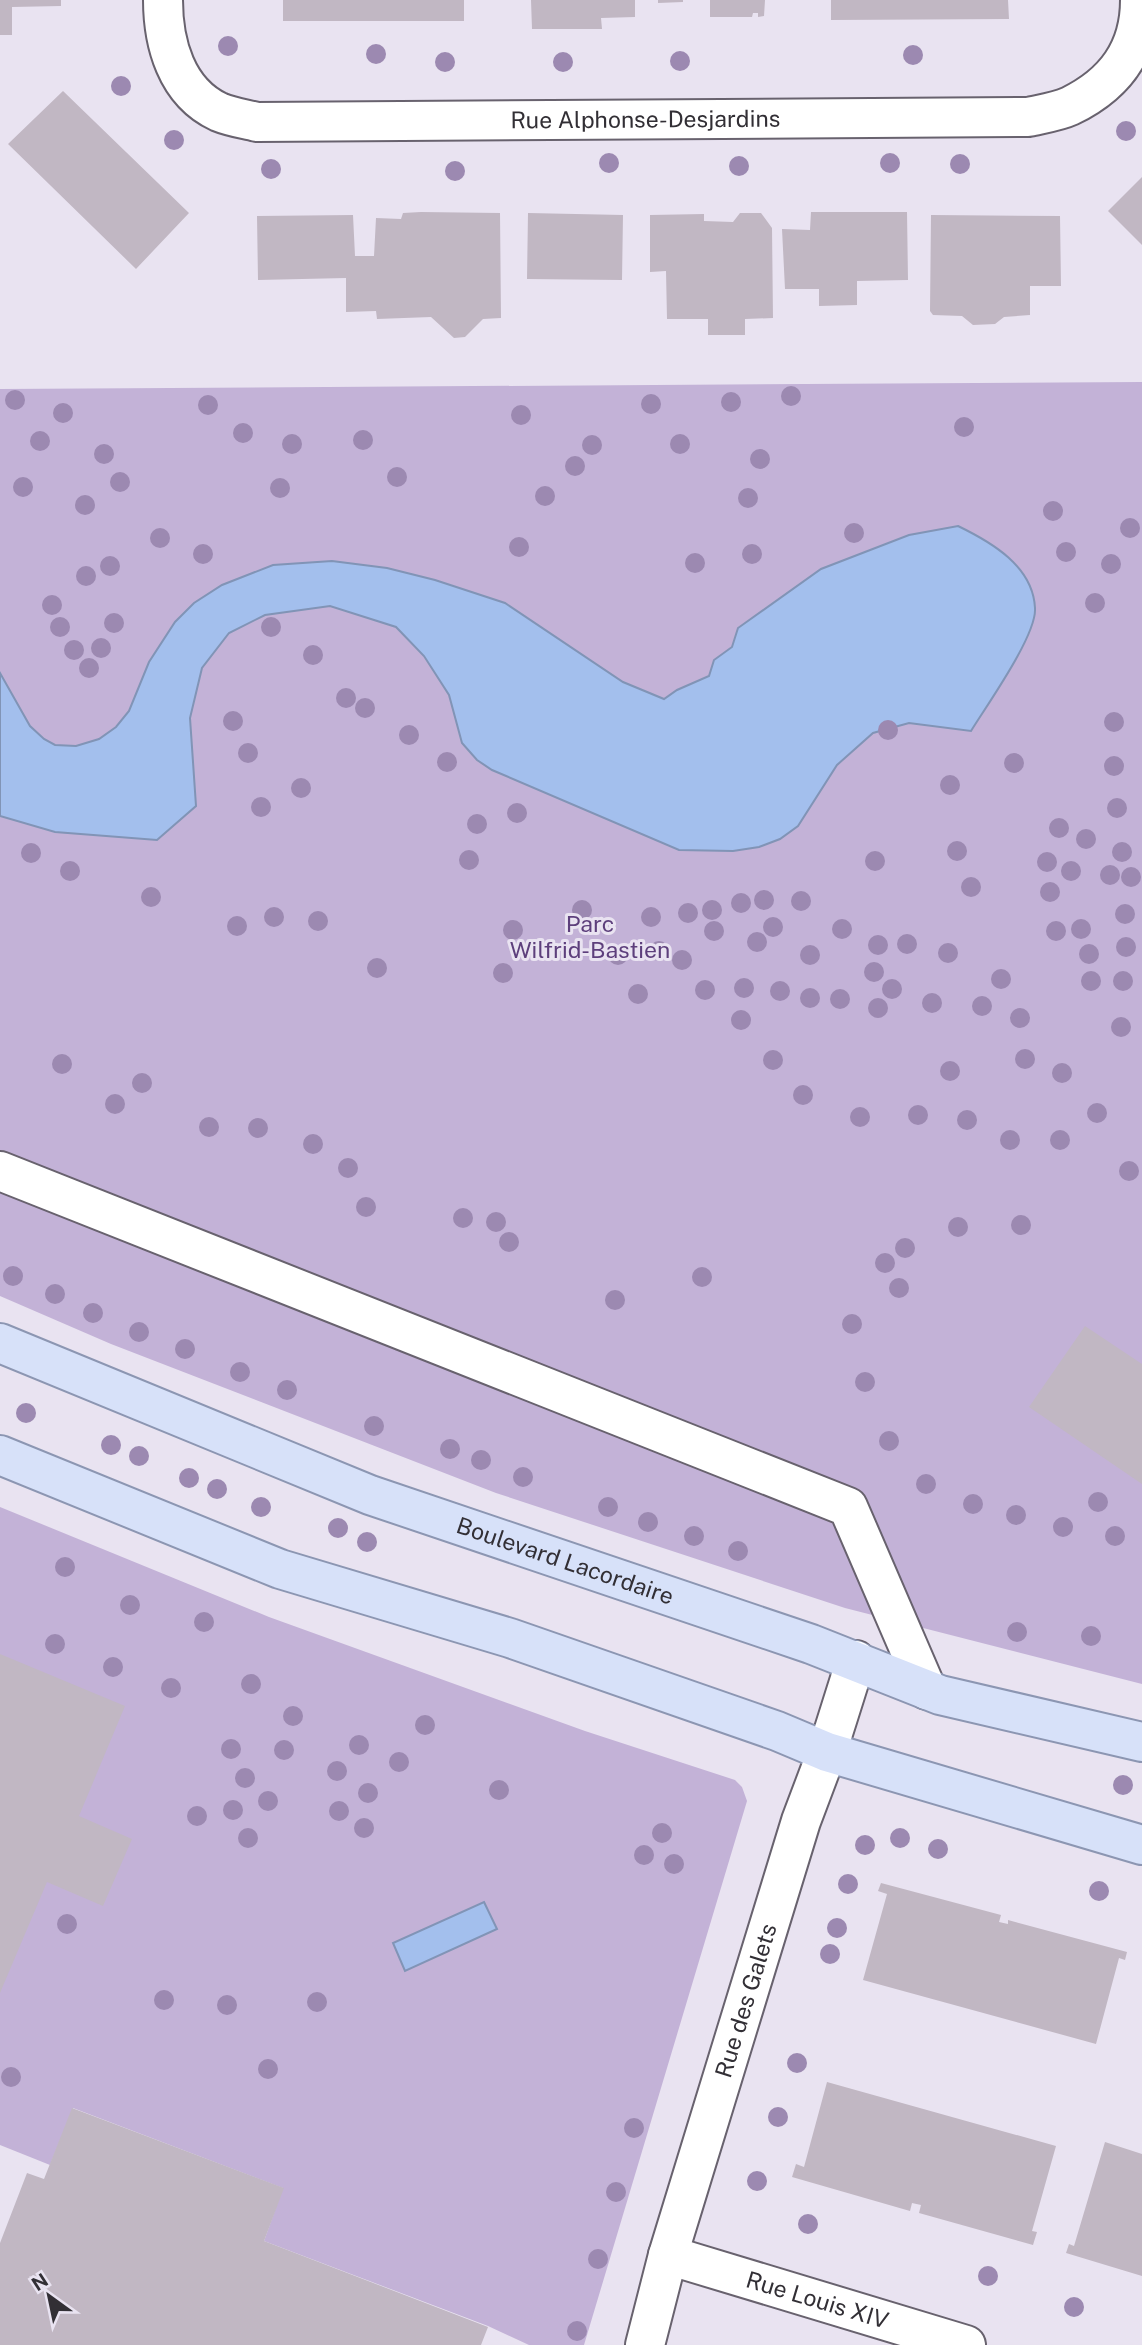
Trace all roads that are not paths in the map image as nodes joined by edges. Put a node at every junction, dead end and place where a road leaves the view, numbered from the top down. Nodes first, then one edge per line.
1 (163, 0) edge
2 (1139, 0) edge
3 (0, 1171) edge
4 (0, 1343) edge
5 (0, 1455) edge
6 (856, 1660) junction
7 (927, 1690) junction
8 (1142, 1742) edge
9 (827, 1752) junction
10 (1142, 1845) edge
11 (668, 2255) junction
12 (645, 2345) edge
13 (966, 2345) edge

1 - 2 street, Rue Alphonse-Desjardins
3 - 7 street
4 - 6 main road, Boulevard Lacordaire
5 - 9 main road
6 - 7 main road, Boulevard Lacordaire
6 - 9 street, Rue des Galets
7 - 8 main road, Boulevard Lacordaire
9 - 10 main road
9 - 11 street, Rue des Galets
11 - 12 street, Rue des Galets
11 - 13 street, Rue Louis XIV

